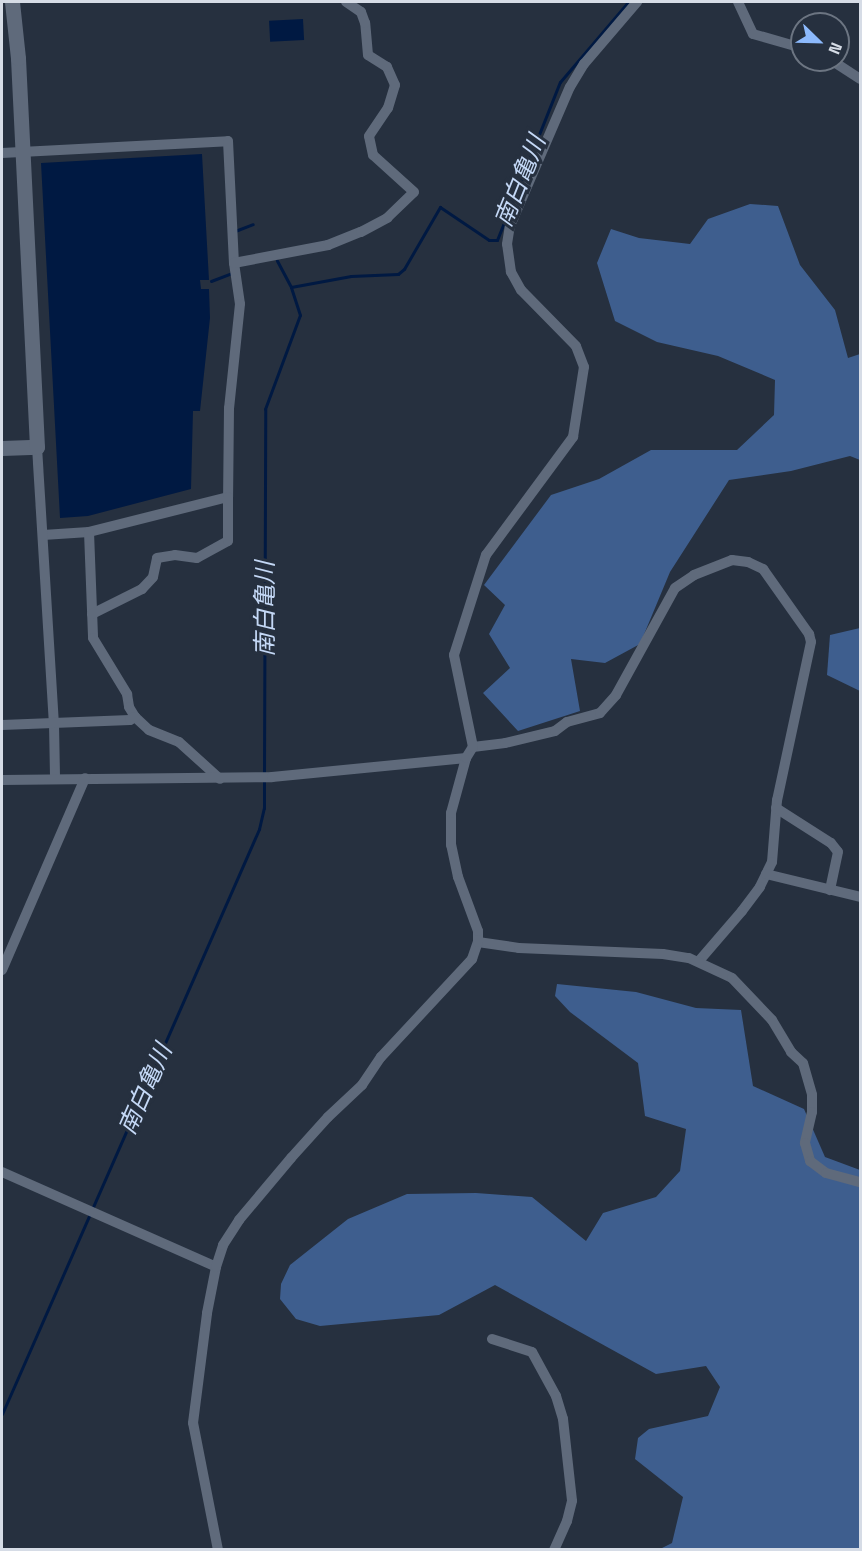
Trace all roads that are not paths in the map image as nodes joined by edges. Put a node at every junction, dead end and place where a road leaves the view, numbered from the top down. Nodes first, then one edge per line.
1 (12, 2) edge
2 (346, 2) edge
3 (637, 2) edge
4 (738, 2) edge
5 (790, 45) edge
6 (2, 153) edge
7 (21, 153) junction
8 (234, 263) junction
9 (37, 447) junction
10 (2, 448) edge
11 (228, 497) junction
12 (89, 532) junction
13 (43, 535) junction
14 (92, 614) junction
15 (135, 717) junction
16 (54, 724) junction
17 (2, 725) edge
18 (473, 747) junction
19 (466, 758) junction
20 (55, 778) junction
21 (85, 778) junction
22 (220, 779) junction
23 (2, 780) edge
24 (776, 808) junction
25 (766, 874) junction
26 (830, 890) junction
27 (861, 897) edge
28 (478, 942) junction
29 (699, 961) junction
30 (2, 970) edge
31 (2, 1172) edge
32 (861, 1182) edge
33 (216, 1267) junction
34 (492, 1339) dead end
35 (218, 1550) edge
36 (554, 1550) edge

1 - 7 street
2 - 8 street
3 - 18 street
4 - 5 street
6 - 7 street
7 - 8 street
7 - 9 street
8 - 11 street
9 - 10 street
9 - 13 street
11 - 12 street
11 - 14 street
12 - 13 street
12 - 14 street
13 - 16 street
14 - 15 street
15 - 16 street
15 - 22 street
16 - 17 street
16 - 20 street
18 - 19 street
18 - 24 street
19 - 22 street
19 - 28 street
20 - 21 street
20 - 23 street
21 - 22 street
21 - 30 street
24 - 25 street
24 - 26 street
25 - 26 street
25 - 29 street
26 - 27 street
28 - 29 street
28 - 33 street
29 - 32 street
31 - 33 street
33 - 35 street
34 - 36 street

